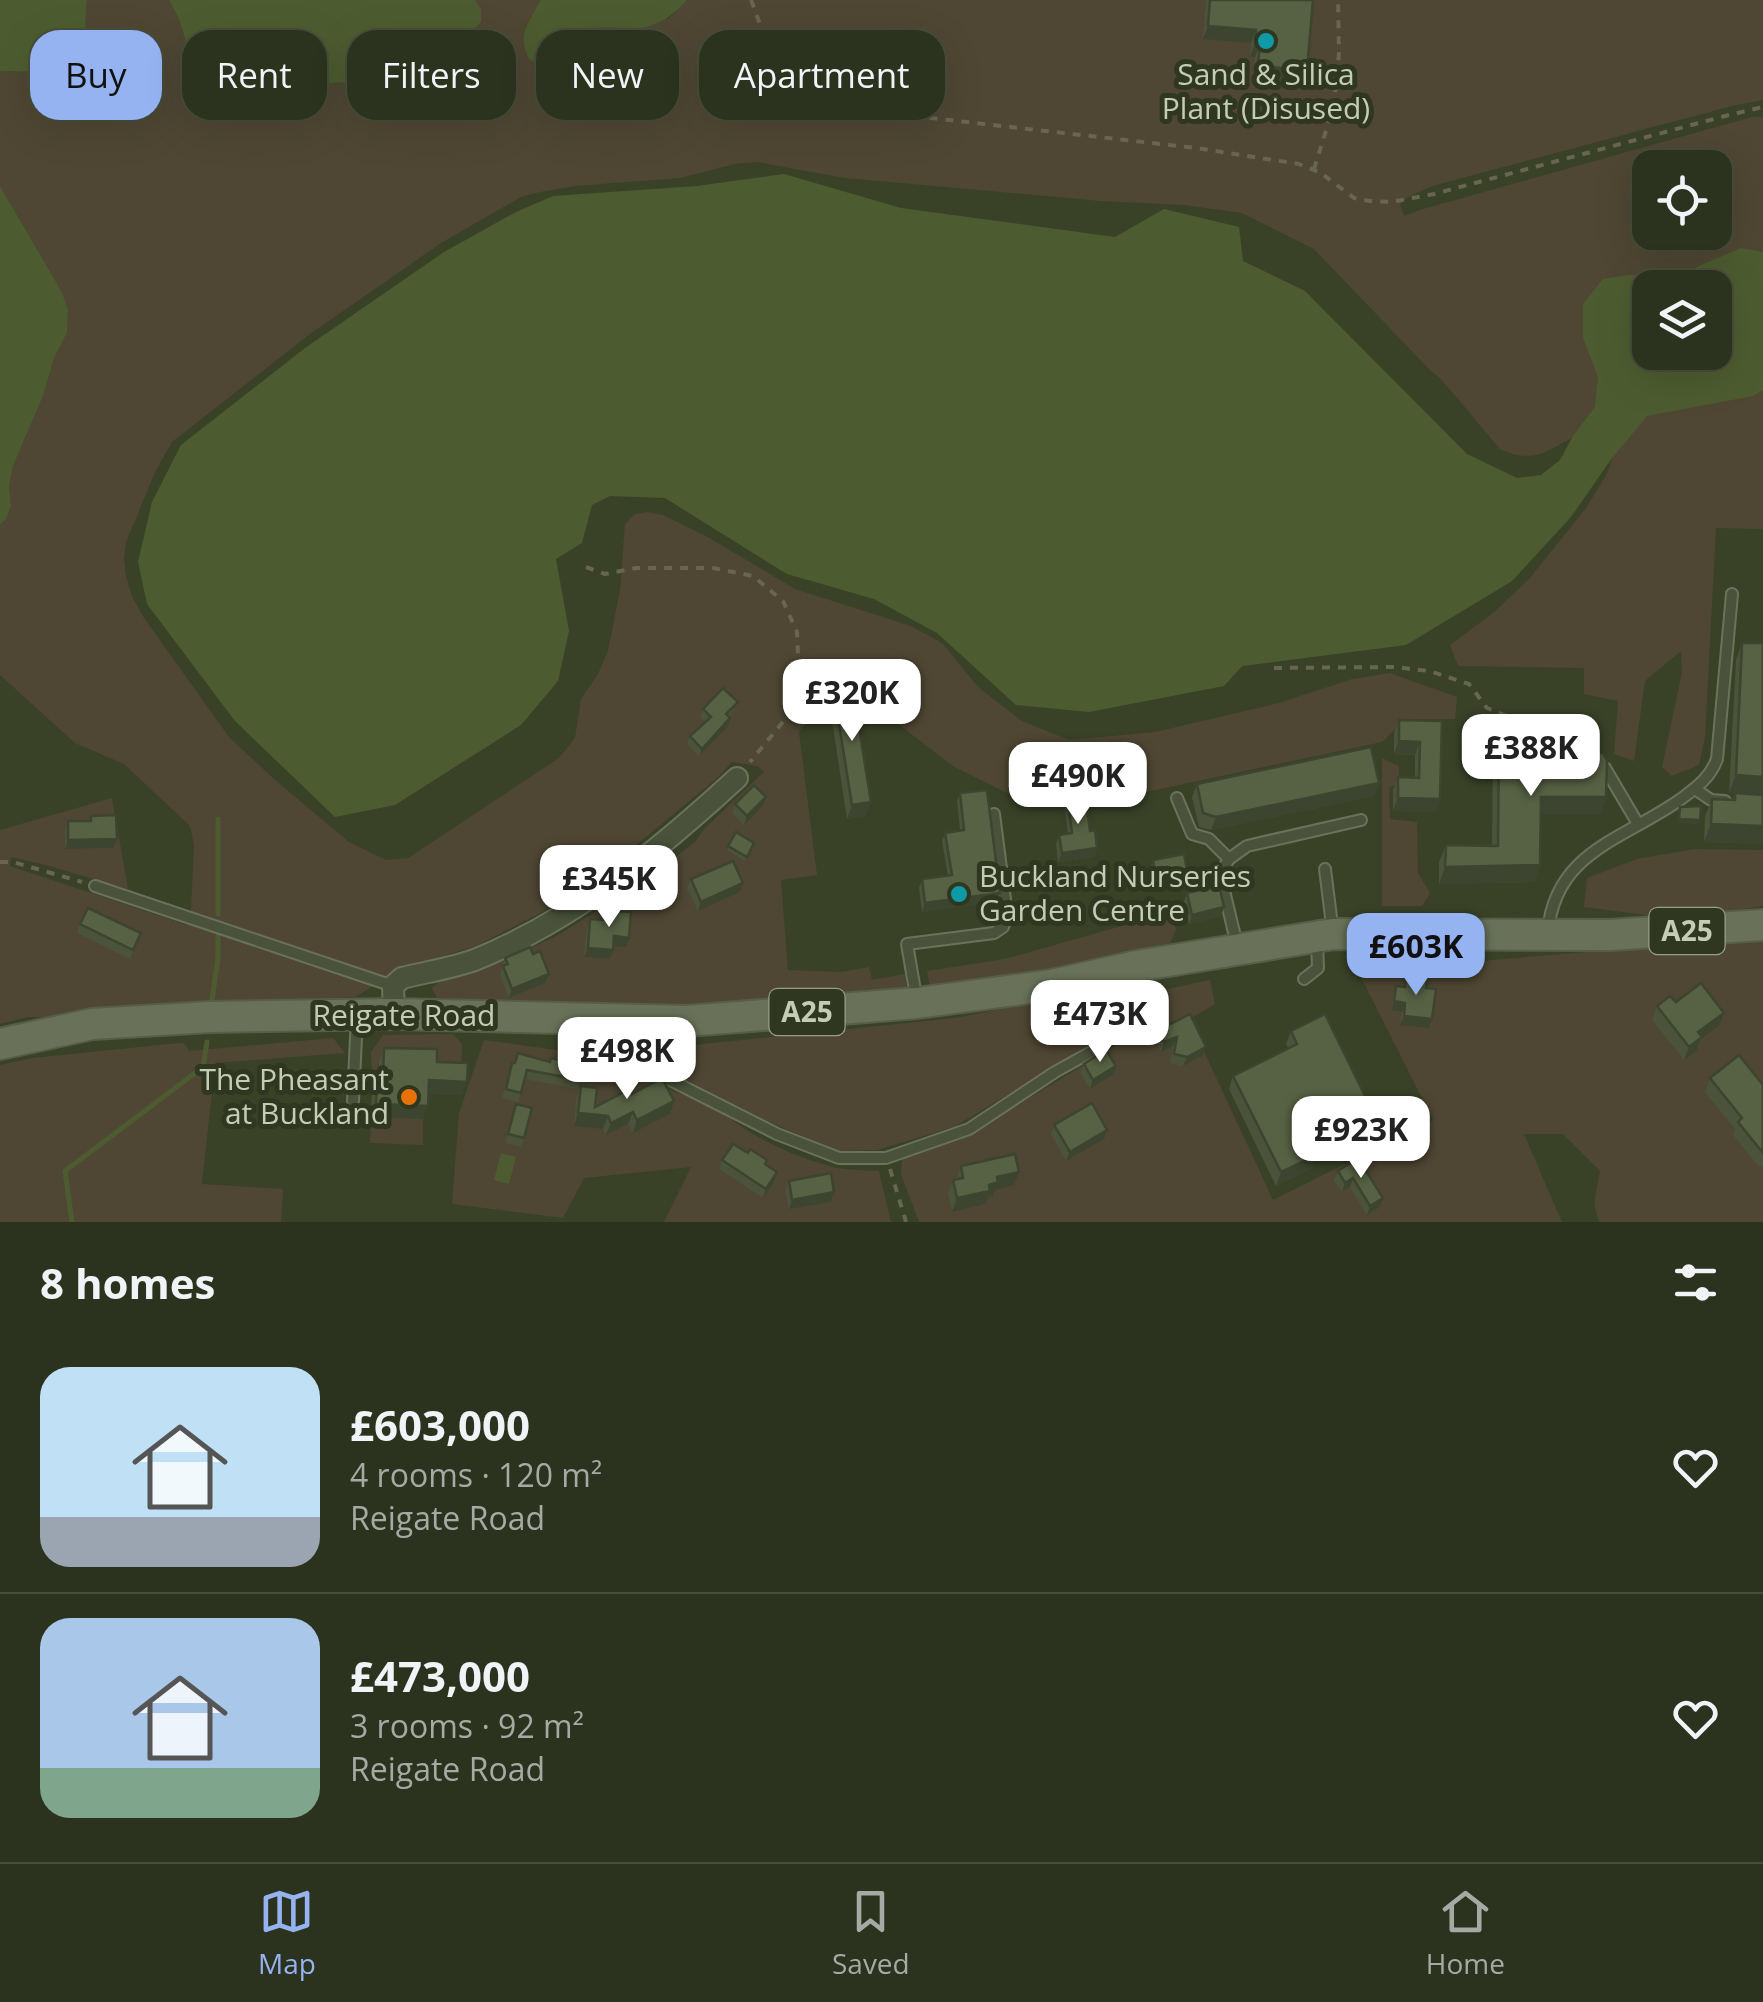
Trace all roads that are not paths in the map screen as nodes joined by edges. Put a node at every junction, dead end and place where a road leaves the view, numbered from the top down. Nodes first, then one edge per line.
1 (1732, 594) dead end
2 (1604, 768) edge
3 (737, 778) road end
4 (1695, 789) junction
5 (1177, 798) dead end
6 (1732, 802) edge
7 (994, 814) edge
8 (1361, 820) dead end
9 (1638, 824) junction
10 (1229, 859) junction
11 (1326, 869) dead end
12 (95, 886) road end
13 (1763, 924) edge
14 (1325, 934) junction
15 (1548, 934) junction
16 (1238, 950) junction
17 (1112, 972) junction
18 (1304, 978) dead end
19 (394, 1000) junction
20 (918, 1003) junction
21 (357, 1015) junction
22 (536, 1019) junction
23 (0, 1044) edge
24 (353, 1101) dead end

1 - 4 lane
2 - 9 lane
3 - 19 street
4 - 6 lane
4 - 9 lane
5 - 10 lane
7 - 20 lane
8 - 10 lane
9 - 15 lane
10 - 16 lane
11 - 14 lane
12 - 19 lane
13 - 15 main road, Reigate Road / A25
14 - 15 main road, Reigate Road / A25
14 - 16 main road, Reigate Road / A25
14 - 18 lane
16 - 17 main road, Reigate Road / A25
17 - 20 main road, Reigate Road / A25
17 - 22 lane
19 - 21 main road, Reigate Road / A25
19 - 22 main road, Reigate Road / A25
20 - 22 main road, Reigate Road / A25
21 - 23 main road, Reigate Road / A25
21 - 24 lane

